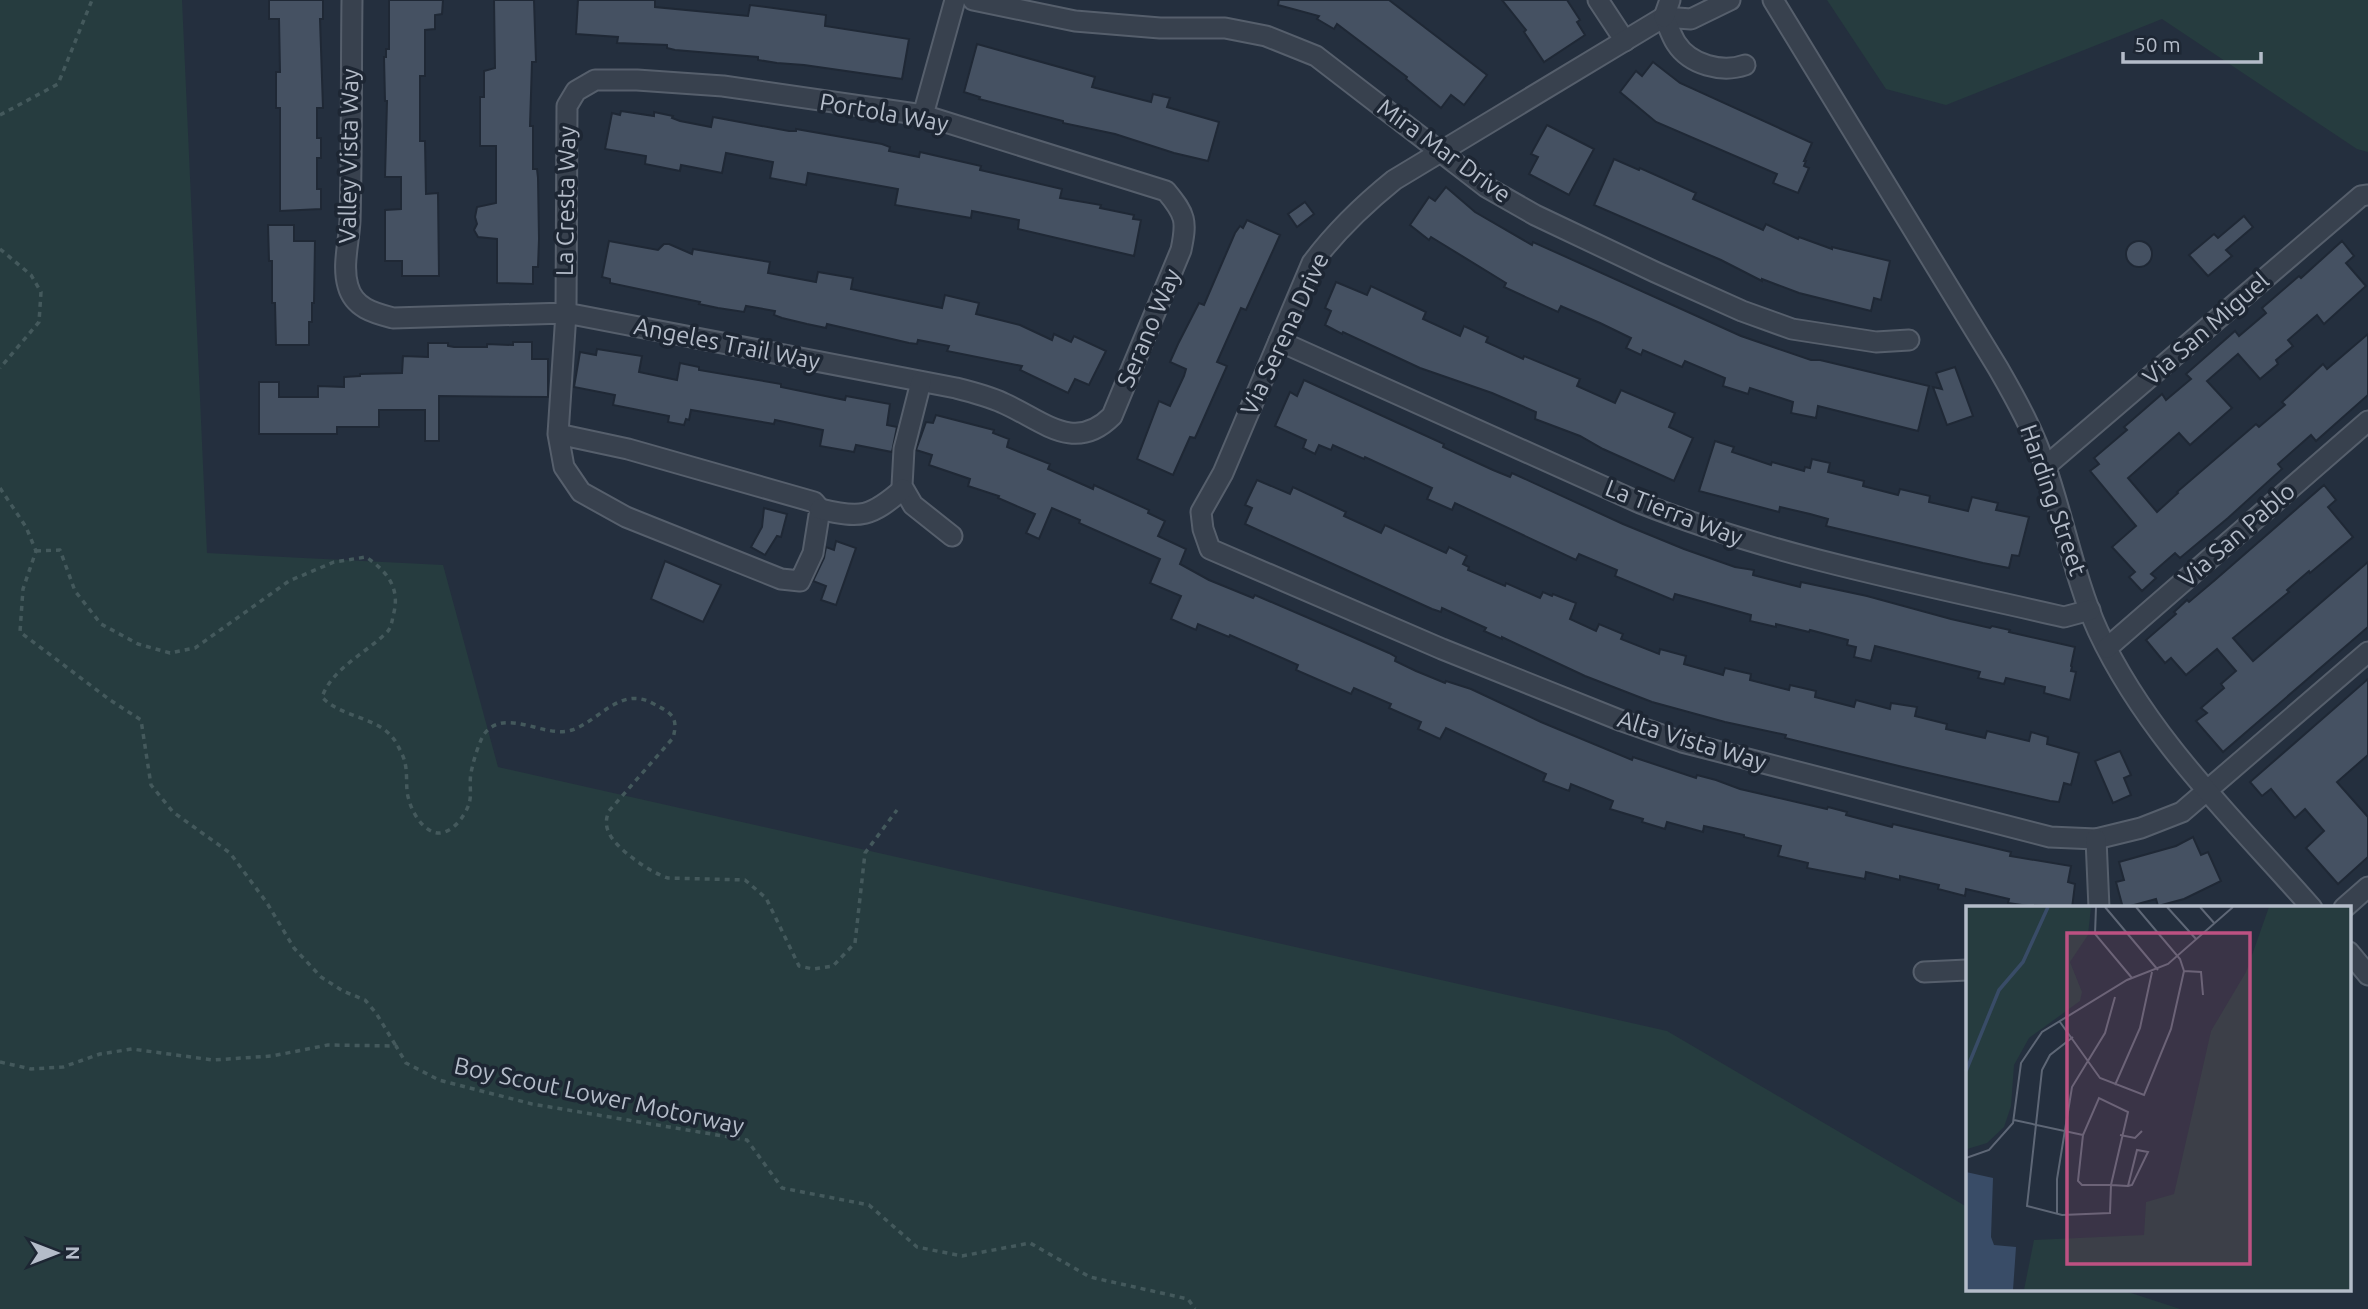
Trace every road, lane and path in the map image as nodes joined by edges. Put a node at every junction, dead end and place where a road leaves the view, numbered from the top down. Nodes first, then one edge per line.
1 (92, 0) edge
2 (352, 0) edge
3 (955, 0) edge
4 (973, 0) edge
5 (1598, 0) edge
6 (1730, 0) edge
7 (1773, 0) edge
8 (1667, 9) edge
9 (1625, 41) junction
10 (1745, 65) dead end
11 (576, 91) joint
12 (0, 115) edge
13 (923, 115) junction
14 (1443, 152) junction
15 (2368, 195) edge
16 (1179, 207) joint
17 (0, 249) edge
18 (361, 307) joint
19 (566, 313) junction
20 (1909, 340) dead end
21 (1279, 341) junction
22 (0, 368) edge
23 (921, 382) junction
24 (2368, 421) edge
25 (1084, 433) joint
26 (558, 434) junction
27 (2046, 466) junction
28 (0, 488) edge
29 (903, 489) junction
30 (820, 509) junction
31 (1203, 529) joint
32 (952, 536) dead end
33 (36, 551) junction
34 (2090, 610) junction
35 (2107, 648) junction
36 (2368, 652) edge
37 (2209, 791) junction
38 (897, 810) dead end
39 (2096, 839) junction
40 (2368, 887) edge
41 (2099, 906) edge
42 (2310, 906) edge
43 (2346, 906) edge
44 (2350, 953) edge
45 (1966, 970) edge
46 (1924, 972) dead end
47 (2368, 975) edge
48 (396, 1046) junction
49 (0, 1062) edge
50 (1195, 1309) edge

1 - 12 path
2 - 18 street, Valley Vista Way
3 - 13 street
4 - 14 street, Mira Mar Drive
5 - 9 street
6 - 8 street, Via Serena Drive
7 - 27 street, Harding Street
8 - 9 street, Via Serena Drive
8 - 10 street
9 - 14 street, Via Serena Drive
11 - 13 street, Portola Way
11 - 19 street, La Cresta Way
13 - 16 street, Portola Way
14 - 20 street, Mira Mar Drive
14 - 21 street, Via Serena Drive
15 - 27 street, Via San Miguel
16 - 25 street, Serano Way
17 - 22 path
18 - 19 street, Angeles Trail Way
19 - 23 street, Angeles Trail Way
19 - 26 street, La Cresta Way
21 - 31 street, Via Serena Drive
21 - 34 street, La Tierra Way
23 - 25 street, Angeles Trail Way
23 - 29 street
24 - 35 street, Via San Pablo
26 - 30 street
26 - 30 street, La Cresta Way
27 - 34 street, Harding Street
28 - 33 path
29 - 30 street
29 - 32 street
31 - 39 street, Alta Vista Way
33 - 38 path
33 - 48 path, Boy Scout Lower Motorway
34 - 35 street, Harding Street
35 - 37 street, Harding Street
36 - 37 street, Alta Vista Way
37 - 39 street, Alta Vista Way
37 - 42 street, Harding Street
39 - 41 street
40 - 43 street
44 - 47 street
45 - 46 street
48 - 49 path
48 - 50 path, Boy Scout Lower Motorway

